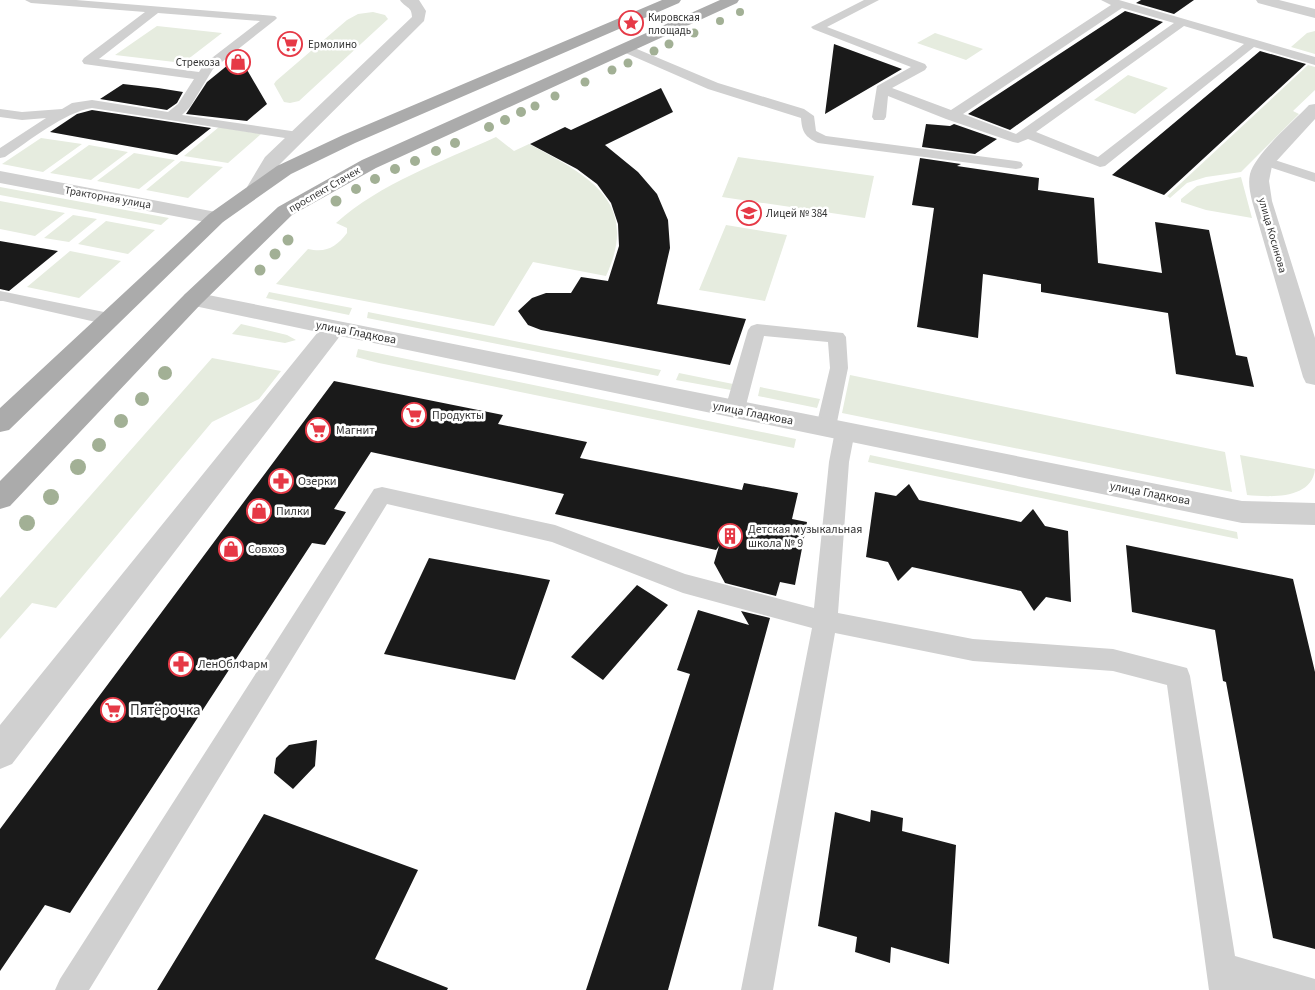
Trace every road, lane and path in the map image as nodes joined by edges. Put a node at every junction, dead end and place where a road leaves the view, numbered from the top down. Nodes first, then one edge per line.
1 (31, 0) edge
2 (407, 0) edge
3 (674, 0) edge
4 (732, 0) edge
5 (873, 0) edge
6 (1263, 0) edge
7 (1113, 2) edge
8 (156, 9) junction
9 (1315, 14) edge
10 (1182, 22) junction
11 (1252, 43) junction
12 (625, 48) junction
13 (1315, 61) edge
14 (202, 76) junction
15 (882, 89) junction
16 (1315, 109) edge
17 (0, 113) edge
18 (62, 113) junction
19 (172, 116) junction
20 (951, 116) junction
21 (878, 117) dead end
22 (1026, 133) junction
23 (298, 136) junction
24 (0, 154) edge
25 (1266, 161) junction
26 (1016, 165) dead end
27 (0, 177) edge
28 (1315, 178) edge
29 (257, 187) junction
30 (216, 218) junction
31 (3, 296) dead end
32 (193, 299) junction
33 (109, 319) junction
34 (334, 328) junction
35 (1315, 377) edge
36 (735, 409) junction
37 (0, 423) edge
38 (835, 429) junction
39 (0, 498) edge
40 (1315, 514) edge
41 (825, 621) junction
42 (0, 752) edge
43 (1223, 979) edge
44 (71, 990) edge
45 (757, 990) edge
46 (1304, 990) edge

1 - 8 lane
2 - 23 street
3 - 29 main road
4 - 12 main road, проспект Стачек
5 - 15 lane
6 - 9 street
7 - 10 lane
7 - 20 lane
8 - 14 lane
8 - 14 lane
10 - 11 lane
10 - 22 lane
11 - 13 lane
11 - 22 lane
12 - 26 lane
12 - 32 main road, проспект Стачек
14 - 19 lane
15 - 20 lane
15 - 21 lane
16 - 25 street, улица Косинова
17 - 18 lane
18 - 19 lane
18 - 24 lane
19 - 23 lane
20 - 22 lane
23 - 29 street
25 - 28 lane
25 - 35 street, улица Косинова
27 - 30 street, Тракторная улица
29 - 30 main road
30 - 33 main road
31 - 33 lane
32 - 34 street, улица Гладкова
32 - 39 main road, проспект Стачек
33 - 37 main road
34 - 36 street, улица Гладкова
34 - 42 street
36 - 38 street, улица Гладкова
36 - 38 lane
38 - 40 street, улица Гладкова
38 - 41 lane
41 - 43 lane
41 - 44 lane
41 - 45 lane
43 - 46 lane

